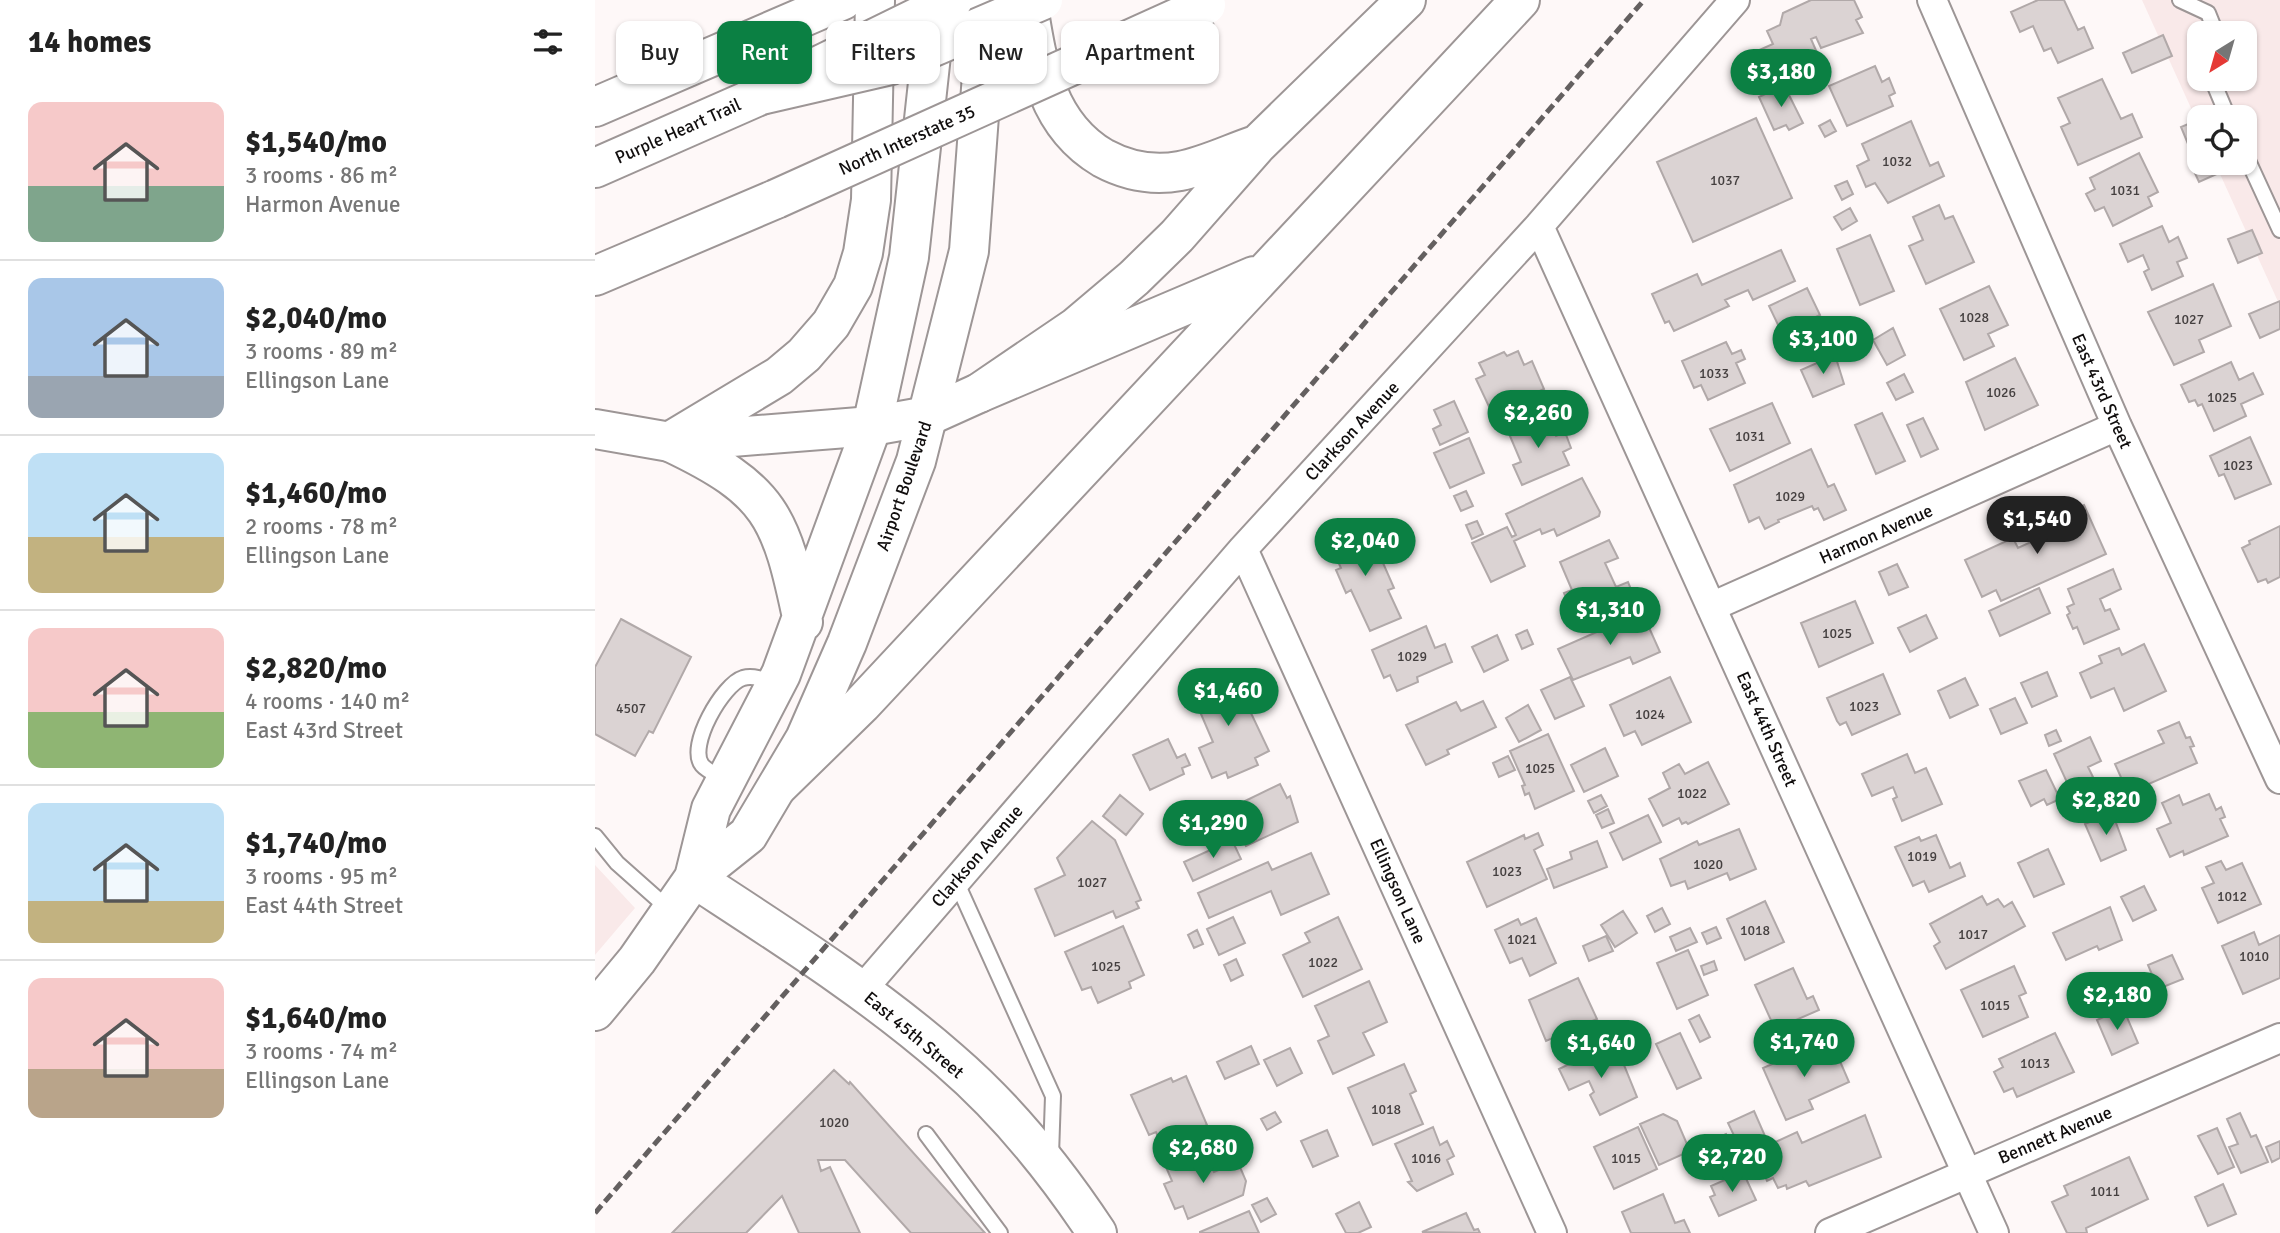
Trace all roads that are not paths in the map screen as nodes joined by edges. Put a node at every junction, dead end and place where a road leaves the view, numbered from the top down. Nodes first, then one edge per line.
1 (875, 0) edge
2 (930, 0) edge
3 (954, 0) edge
4 (981, 0) edge
5 (1027, 0) edge
6 (1043, 0) edge
7 (1406, 0) edge
8 (1735, 0) edge
9 (1932, 0) edge
10 (2180, 0) edge
11 (1211, 2) edge
12 (816, 10) edge
13 (1511, 11) edge
14 (2211, 21) edge
15 (761, 95) junction
16 (595, 107) edge
17 (1257, 145) junction
18 (595, 168) edge
19 (2255, 175) edge
20 (1539, 226) junction
21 (2280, 230) edge
22 (1268, 270) junction
23 (595, 276) edge
24 (979, 393) junction
25 (928, 416) junction
26 (872, 426) junction
27 (2117, 426) junction
28 (595, 429) edge
29 (670, 442) junction
30 (1243, 549) junction
31 (1711, 607) junction
32 (803, 622) junction
33 (2280, 779) edge
34 (778, 786) junction
35 (595, 836) edge
36 (694, 878) junction
37 (956, 881) junction
38 (671, 911) junction
39 (861, 991) junction
40 (595, 1011) edge
41 (2280, 1038) edge
42 (926, 1134) dead end
43 (1050, 1170) junction
44 (1966, 1172) junction
45 (1000, 1233) edge
46 (1097, 1233) edge
47 (1552, 1233) edge
48 (1830, 1233) edge
49 (1994, 1233) edge

1 - 29 main road
2 - 26 main road, Airport Boulevard
3 - 15 main road, Purple Heart Trail, bridge
4 - 25 main road, Airport Boulevard
5 - 17 main road
6 - 15 main road, Purple Heart Trail, bridge
7 - 17 main road
8 - 20 street, Clarkson Avenue
9 - 27 street, East 43rd Street
10 - 14 lane
11 - 23 main road, North Interstate 35, bridge
12 - 16 main road
13 - 22 main road
15 - 18 main road, Purple Heart Trail
17 - 24 main road
19 - 21 lane
20 - 30 street, Clarkson Avenue
20 - 31 street, East 44th Street
22 - 24 main road
22 - 34 main road
24 - 25 main road
25 - 26 main road
25 - 34 main road, Airport Boulevard
26 - 29 main road
26 - 32 main road, Airport Boulevard
27 - 31 street, Harmon Avenue
27 - 33 street, East 43rd Street
28 - 29 main road
29 - 32 main road
30 - 37 street, Clarkson Avenue
30 - 47 street, Ellingson Lane
31 - 44 street, East 44th Street
32 - 36 main road, Airport Boulevard
34 - 36 main road, Airport Boulevard
35 - 38 lane
36 - 38 main road, Airport Boulevard
36 - 39 main road, East 45th Street
37 - 39 street, Clarkson Avenue
37 - 43 lane
38 - 40 main road, Airport Boulevard
39 - 43 main road, East 45th Street
41 - 44 street, Bennett Avenue
42 - 45 lane
43 - 46 main road, East 45th Street
44 - 48 street, Bennett Avenue
44 - 49 street, East 44th Street

